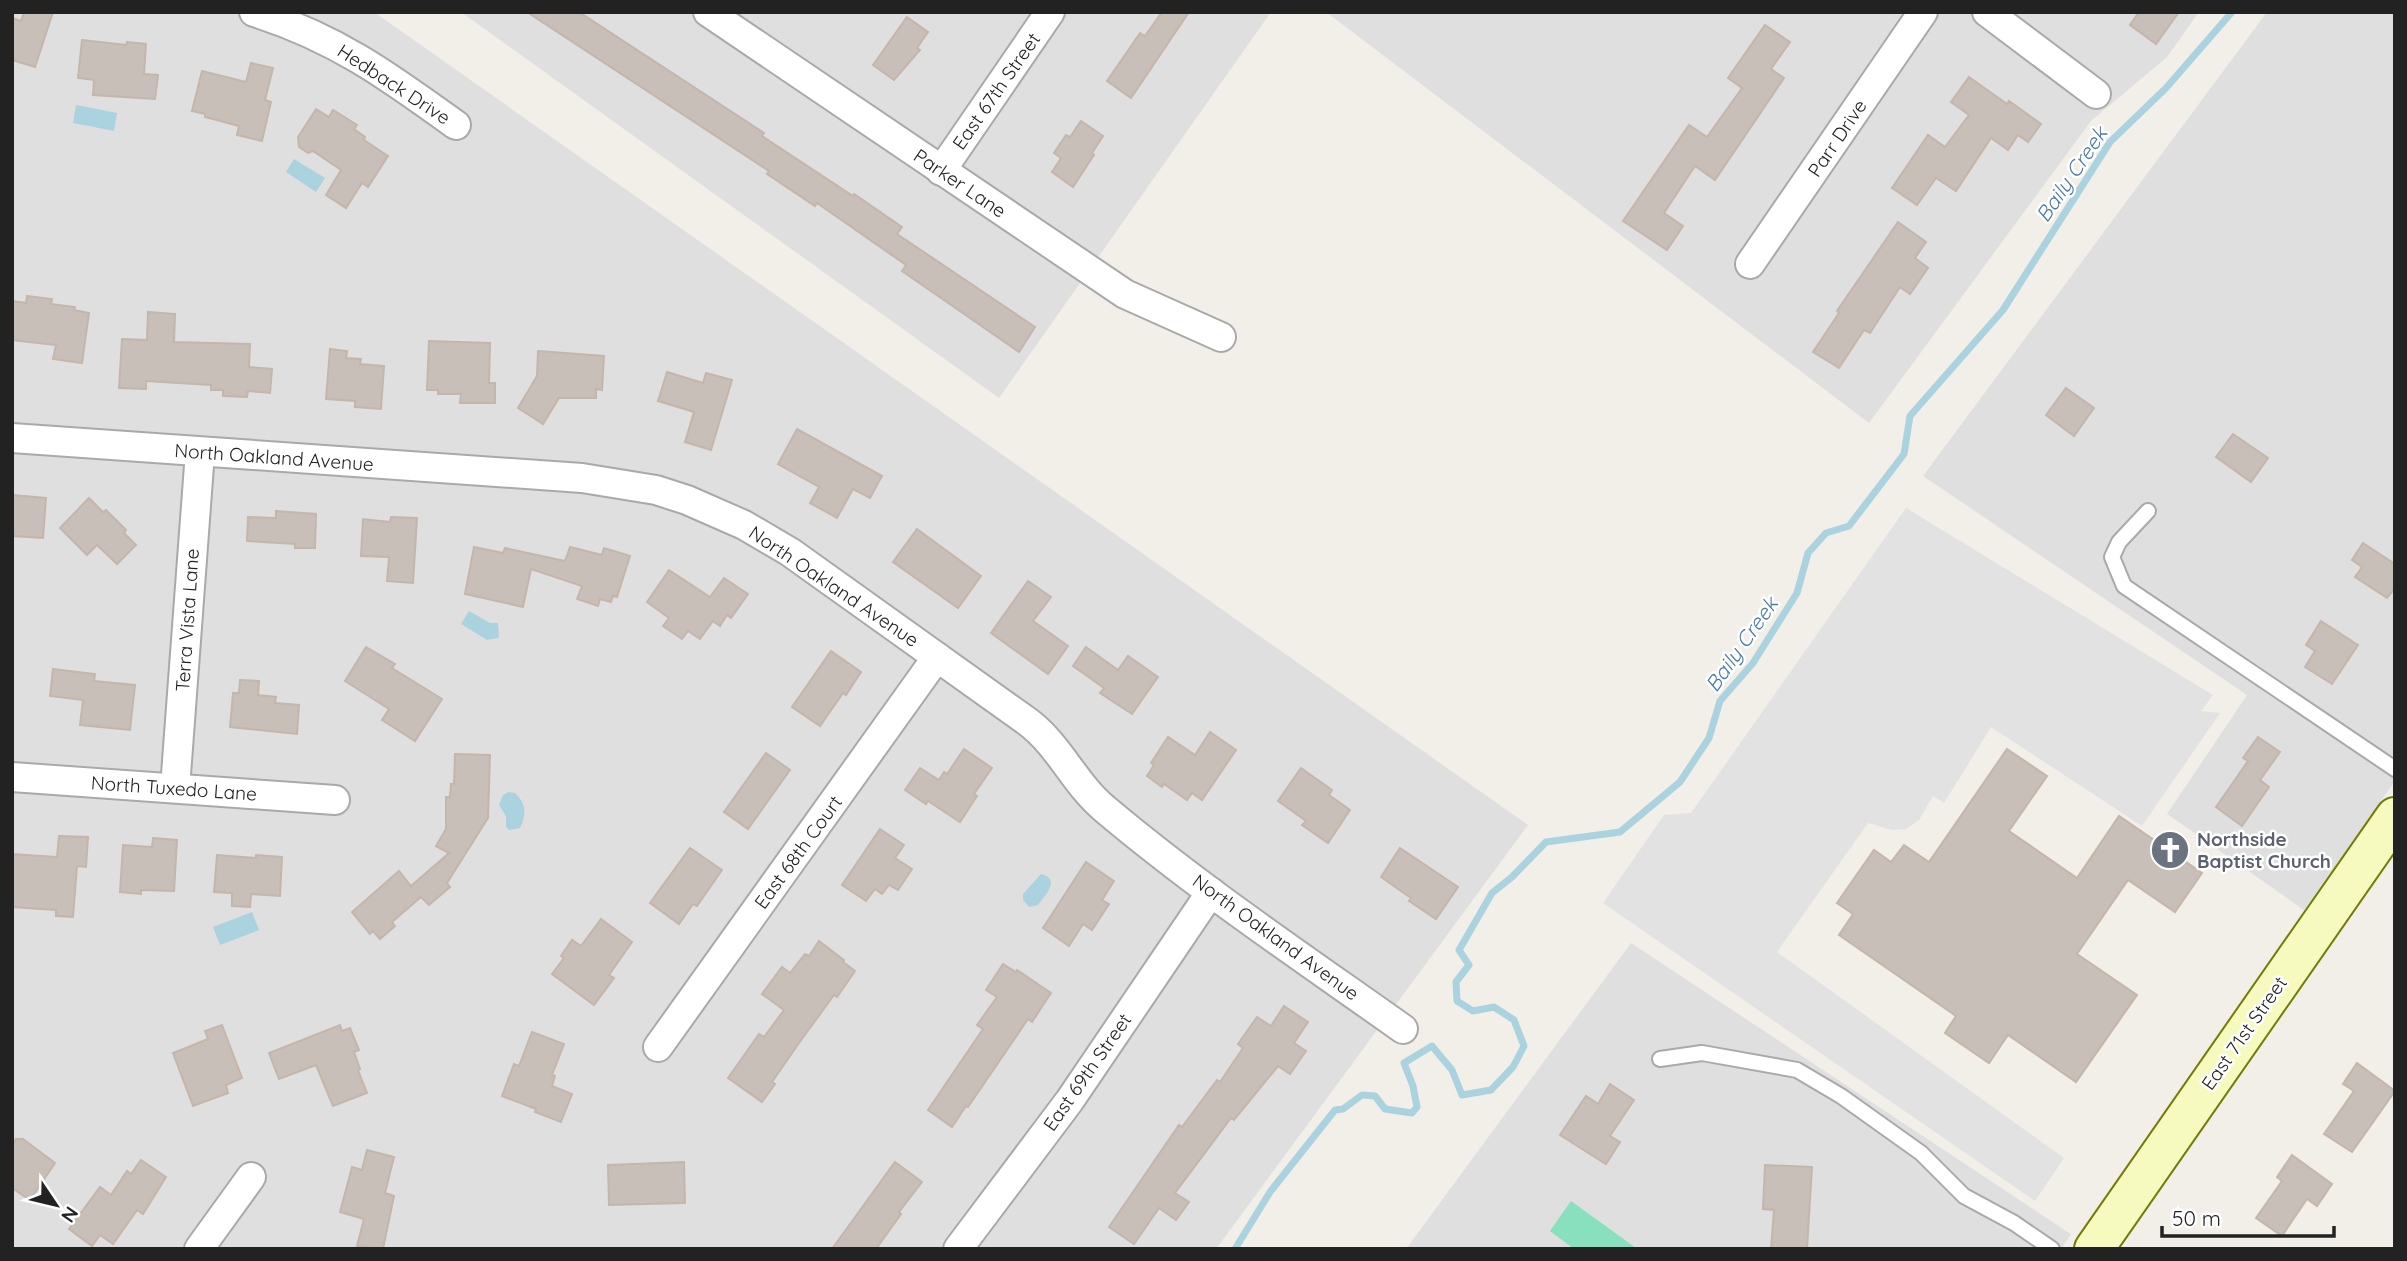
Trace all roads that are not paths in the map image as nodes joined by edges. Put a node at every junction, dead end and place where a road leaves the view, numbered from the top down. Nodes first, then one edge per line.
1 (254, 12) edge
2 (708, 12) edge
3 (1050, 12) edge
4 (1923, 12) edge
5 (1987, 12) edge
6 (2096, 94) dead end
7 (456, 125) dead end
8 (941, 171) junction
9 (1750, 264) dead end
10 (1221, 337) dead end
11 (12, 438) edge
12 (200, 452) junction
13 (2148, 511) dead end
14 (937, 657) junction
15 (2395, 769) edge
16 (12, 777) edge
17 (175, 788) junction
18 (335, 800) dead end
19 (2395, 817) edge
20 (1211, 892) junction
21 (1403, 1029) dead end
22 (658, 1047) dead end
23 (1660, 1059) dead end
24 (251, 1177) dead end
25 (199, 1249) edge
26 (958, 1249) edge
27 (2052, 1249) edge
28 (2094, 1249) edge

1 - 7 street, Hedback Drive
2 - 8 street, Parker Lane
3 - 8 street, East 67th Street
4 - 9 street, Parr Drive
5 - 6 street
8 - 10 street, Parker Lane
11 - 12 street, North Oakland Avenue
12 - 14 street, North Oakland Avenue
12 - 17 street, Terra Vista Lane
13 - 15 lane
14 - 20 street, North Oakland Avenue
14 - 22 street, East 68th Court
16 - 17 street, North Tuxedo Lane
17 - 18 street, North Tuxedo Lane
19 - 28 main road, East 71st Street
20 - 21 street, North Oakland Avenue
20 - 26 street, East 69th Street
23 - 27 lane
24 - 25 street

